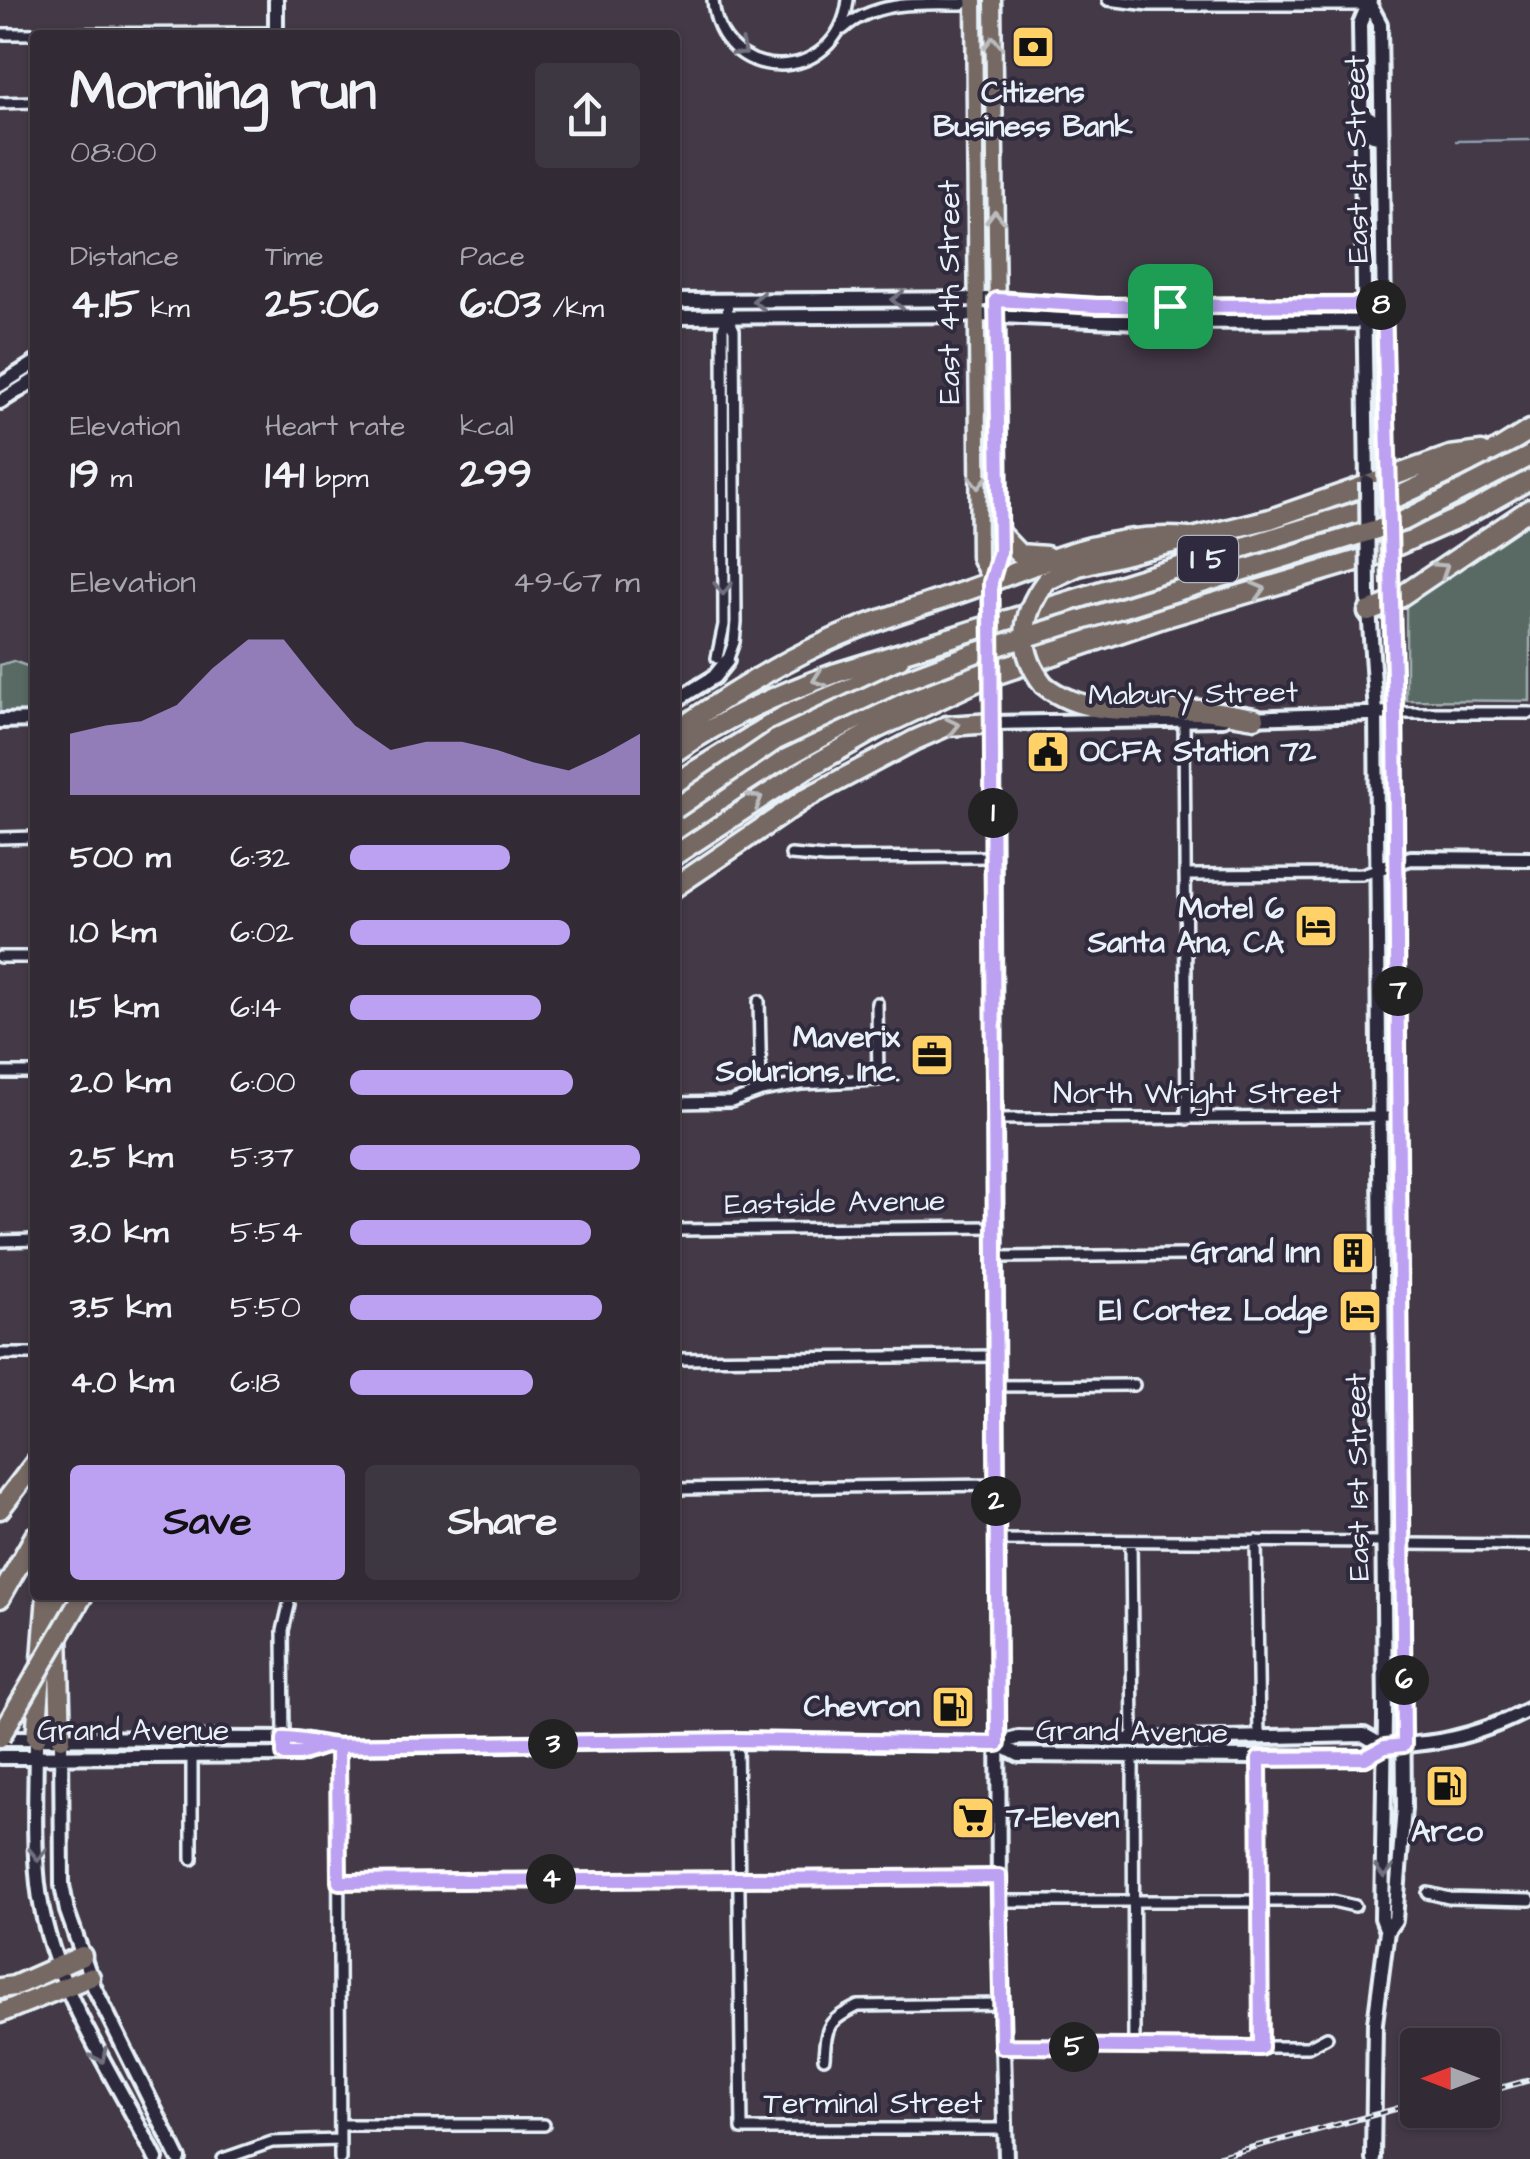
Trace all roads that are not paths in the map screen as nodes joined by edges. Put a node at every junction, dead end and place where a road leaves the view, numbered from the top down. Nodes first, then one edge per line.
1 (276, 0) edge
2 (714, 0) edge
3 (848, 0) edge
4 (972, 0) edge
5 (993, 0) edge
6 (1108, 0) edge
7 (1370, 2) edge
8 (276, 30) edge
9 (0, 34) edge
10 (30, 34) edge
11 (837, 34) junction
12 (0, 102) edge
13 (30, 102) edge
14 (1362, 113) junction
15 (1381, 137) junction
16 (680, 301) edge
17 (727, 302) junction
18 (1364, 305) junction
19 (1384, 305) junction
20 (978, 307) junction
21 (996, 307) junction
22 (728, 316) junction
23 (680, 317) edge
24 (1364, 321) junction
25 (1384, 321) junction
26 (30, 367) edge
27 (30, 383) edge
28 (0, 385) edge
29 (0, 402) edge
30 (1530, 430) edge
31 (1530, 447) edge
32 (1498, 450) junction
33 (1530, 456) edge
34 (1530, 479) edge
35 (1530, 510) edge
36 (1000, 534) junction
37 (1188, 538) junction
38 (1052, 556) junction
39 (991, 590) junction
40 (1390, 594) junction
41 (1368, 603) junction
42 (1166, 617) junction
43 (912, 650) junction
44 (722, 659) joint
45 (680, 698) edge
46 (1530, 713) edge
47 (1376, 714) junction
48 (1395, 714) junction
49 (1255, 718) junction
50 (30, 720) edge
51 (1184, 720) junction
52 (0, 721) edge
53 (993, 723) junction
54 (680, 729) edge
55 (680, 749) edge
56 (680, 780) edge
57 (680, 795) edge
58 (680, 805) edge
59 (680, 827) edge
60 (0, 838) edge
61 (30, 838) edge
62 (680, 852) edge
63 (791, 854) dead end
64 (993, 858) junction
65 (1530, 859) edge
66 (1396, 863) junction
67 (1377, 869) junction
68 (1185, 875) junction
69 (680, 884) edge
70 (0, 957) edge
71 (30, 957) edge
72 (759, 1000) dead end
73 (877, 1003) dead end
74 (0, 1072) edge
75 (30, 1073) edge
76 (761, 1091) junction
77 (680, 1103) edge
78 (1399, 1117) junction
79 (1380, 1118) junction
80 (994, 1119) junction
81 (1187, 1119) junction
82 (996, 1227) junction
83 (680, 1230) edge
84 (30, 1240) edge
85 (0, 1241) edge
86 (1184, 1254) dead end
87 (996, 1257) junction
88 (0, 1354) edge
89 (30, 1354) edge
90 (996, 1356) junction
91 (680, 1359) edge
92 (1134, 1384) dead end
93 (996, 1386) junction
94 (1382, 1460) junction
95 (30, 1470) edge
96 (996, 1485) junction
97 (680, 1488) edge
98 (0, 1509) edge
99 (997, 1540) junction
100 (1130, 1541) junction
101 (1256, 1541) junction
102 (1384, 1542) junction
103 (1402, 1544) junction
104 (30, 1545) edge
105 (1530, 1545) edge
106 (0, 1598) edge
107 (47, 1600) edge
108 (61, 1600) edge
109 (80, 1600) edge
110 (290, 1605) dead end
111 (1530, 1710) edge
112 (0, 1738) edge
113 (1258, 1738) junction
114 (284, 1739) junction
115 (737, 1740) junction
116 (1133, 1740) junction
117 (998, 1744) junction
118 (1404, 1745) junction
119 (331, 1746) junction
120 (36, 1747) junction
121 (61, 1747) junction
122 (1385, 1747) junction
123 (284, 1754) junction
124 (192, 1755) junction
125 (0, 1756) edge
126 (1133, 1757) junction
127 (1259, 1759) junction
128 (192, 1859) dead end
129 (739, 1877) junction
130 (999, 1877) junction
131 (339, 1882) junction
132 (1428, 1893) dead end
133 (1530, 1900) edge
134 (999, 1901) junction
135 (1259, 1901) junction
136 (1133, 1902) junction
137 (1355, 1906) dead end
138 (1386, 1931) junction
139 (82, 1956) junction
140 (59, 1966) junction
141 (90, 1977) junction
142 (66, 1987) junction
143 (0, 1988) edge
144 (1001, 2004) junction
145 (0, 2013) edge
146 (1327, 2037) dead end
147 (1002, 2046) junction
148 (1134, 2048) junction
149 (1261, 2048) junction
150 (824, 2058) dead end
151 (340, 2125) junction
152 (544, 2125) dead end
153 (1004, 2129) junction
154 (340, 2140) junction
155 (1004, 2158) edge
156 (156, 2159) edge
157 (179, 2159) edge
158 (224, 2159) edge
159 (340, 2159) edge
160 (1373, 2159) edge

1 - 8 main road
2 -> 11 street
3 - 11 street
4 - 11 street
4 - 20 main road, East 4th Street
21 -> 5 main road, East 4th Street
6 - 7 street
7 - 14 main road, East 1st Street
7 - 15 main road, East 1st Street
9 - 10 street
12 - 13 street
14 - 15 main road
14 - 18 main road, East 1st Street
15 - 19 main road, East 1st Street
16 - 17 main road
20 -> 17 main road
17 - 22 street
18 - 19 main road
18 - 21 main road
18 - 24 main road, East 1st Street
19 - 25 main road, East 1st Street
20 - 21 main road
20 - 22 main road
20 -> 39 main road, East 4th Street
21 - 24 main road
21 - 36 main road, East 4th Street
22 - 23 main road
22 - 44 street
24 - 25 main road
24 - 41 main road, East 1st Street, bridge
25 - 40 main road, East 1st Street, bridge
26 - 28 main road
27 - 29 main road
30 - 32 highway, I 5
31 - 57 highway, bridge
32 - 37 highway
32 - 43 highway, I 5
33 - 58 highway, bridge
42 -> 34 highway, I 5
40 -> 35 highway
36 - 38 highway
36 - 39 main road, East 4th Street
37 - 38 highway
37 - 49 highway, bridge
38 - 39 highway
39 - 53 main road, East 4th Street, bridge
39 - 54 highway
40 - 41 highway
40 - 48 main road, East 1st Street
41 - 47 main road, East 1st Street
42 - 59 highway, I 5
62 -> 42 highway, I 5
43 -> 55 highway, I 5
43 - 56 highway, I 5
44 - 45 main road
46 - 48 street
47 - 48 main road, Mabury Street
47 - 49 main road, Mabury Street
47 - 67 main road, East 1st Street
48 - 66 main road, East 1st Street
49 - 51 main road, Mabury Street
50 - 52 main road
51 - 53 main road, Mabury Street
51 - 68 street
53 - 64 main road, East 4th Street
69 -> 53 highway
60 - 61 street
63 - 64 street
64 - 80 main road, East 4th Street
65 - 66 main road
66 - 67 main road
66 - 78 main road, East 1st Street
67 - 68 street
67 - 79 main road, East 1st Street
68 - 81 street
70 - 71 street
72 - 76 street
73 - 76 street
74 - 75 street
76 - 77 street
78 - 79 street, North Wright Street
78 - 103 main road, East 1st Street
79 - 81 street, North Wright Street
79 - 94 main road, East 1st Street
80 - 81 street, North Wright Street
80 - 82 main road, East 4th Street
82 - 83 street, Eastside Avenue
82 - 87 main road, East 4th Street
84 - 85 street
86 - 87 street
87 - 90 main road, East 4th Street
88 - 89 street
90 - 91 street
90 - 93 main road, East 4th Street
92 - 93 street
93 - 96 main road, East 4th Street
94 - 102 main road, East 1st Street
94 - 103 main road
95 - 98 highway
96 - 97 street
96 - 99 main road, East 4th Street
99 - 100 street
99 - 117 main road, East 4th Street
100 - 101 street
100 - 116 street
101 - 102 street
101 - 113 street
102 - 122 main road, East 1st Street
103 - 105 street
103 - 118 main road, East 1st Street
104 - 106 highway
107 - 120 highway
108 - 121 highway
109 - 112 highway, bridge
110 - 114 street
111 - 118 main road, Grand Avenue
112 - 120 main road, Grand Avenue
113 - 116 main road, Grand Avenue
113 - 122 main road, Grand Avenue
114 - 119 main road, Grand Avenue
114 - 121 main road, Grand Avenue
114 - 123 street
115 - 117 main road, Grand Avenue
115 - 119 main road, Grand Avenue
115 - 129 street
116 - 117 main road, Grand Avenue
117 - 126 main road, Grand Avenue
117 - 130 main road, East 4th Street
118 - 122 main road, Grand Avenue
118 - 138 main road, East 1st Street
119 - 123 main road, Grand Avenue
119 - 131 street
120 - 121 main road, Grand Avenue
120 - 125 main road, Grand Avenue
120 -> 140 main road
121 - 124 main road, Grand Avenue
121 - 139 main road
122 - 127 main road, Grand Avenue
122 -> 138 main road, East 1st Street
123 - 124 main road, Grand Avenue
124 - 128 street
126 - 127 main road, Grand Avenue
126 - 136 street
127 - 135 street
129 - 130 street
129 - 131 street
129 - 153 street, Terminal Street
130 - 134 main road, East 4th Street
131 - 151 street
132 - 133 street
134 - 136 street
134 - 144 main road, East 4th Street
135 - 136 street
135 - 137 street
135 - 149 street
136 - 148 street
138 - 160 main road, East 1st Street
139 - 140 highway
139 - 141 main road
140 - 142 main road
140 - 143 highway
141 - 142 highway
141 - 157 main road
142 - 145 highway
142 -> 156 main road
144 - 147 main road, East 4th Street
144 - 150 street
146 - 149 street
147 - 148 street
147 - 153 main road, East 4th Street
148 - 149 street
151 - 152 street
151 - 154 street
153 - 155 main road, East 4th Street
154 - 158 street
154 - 159 street

